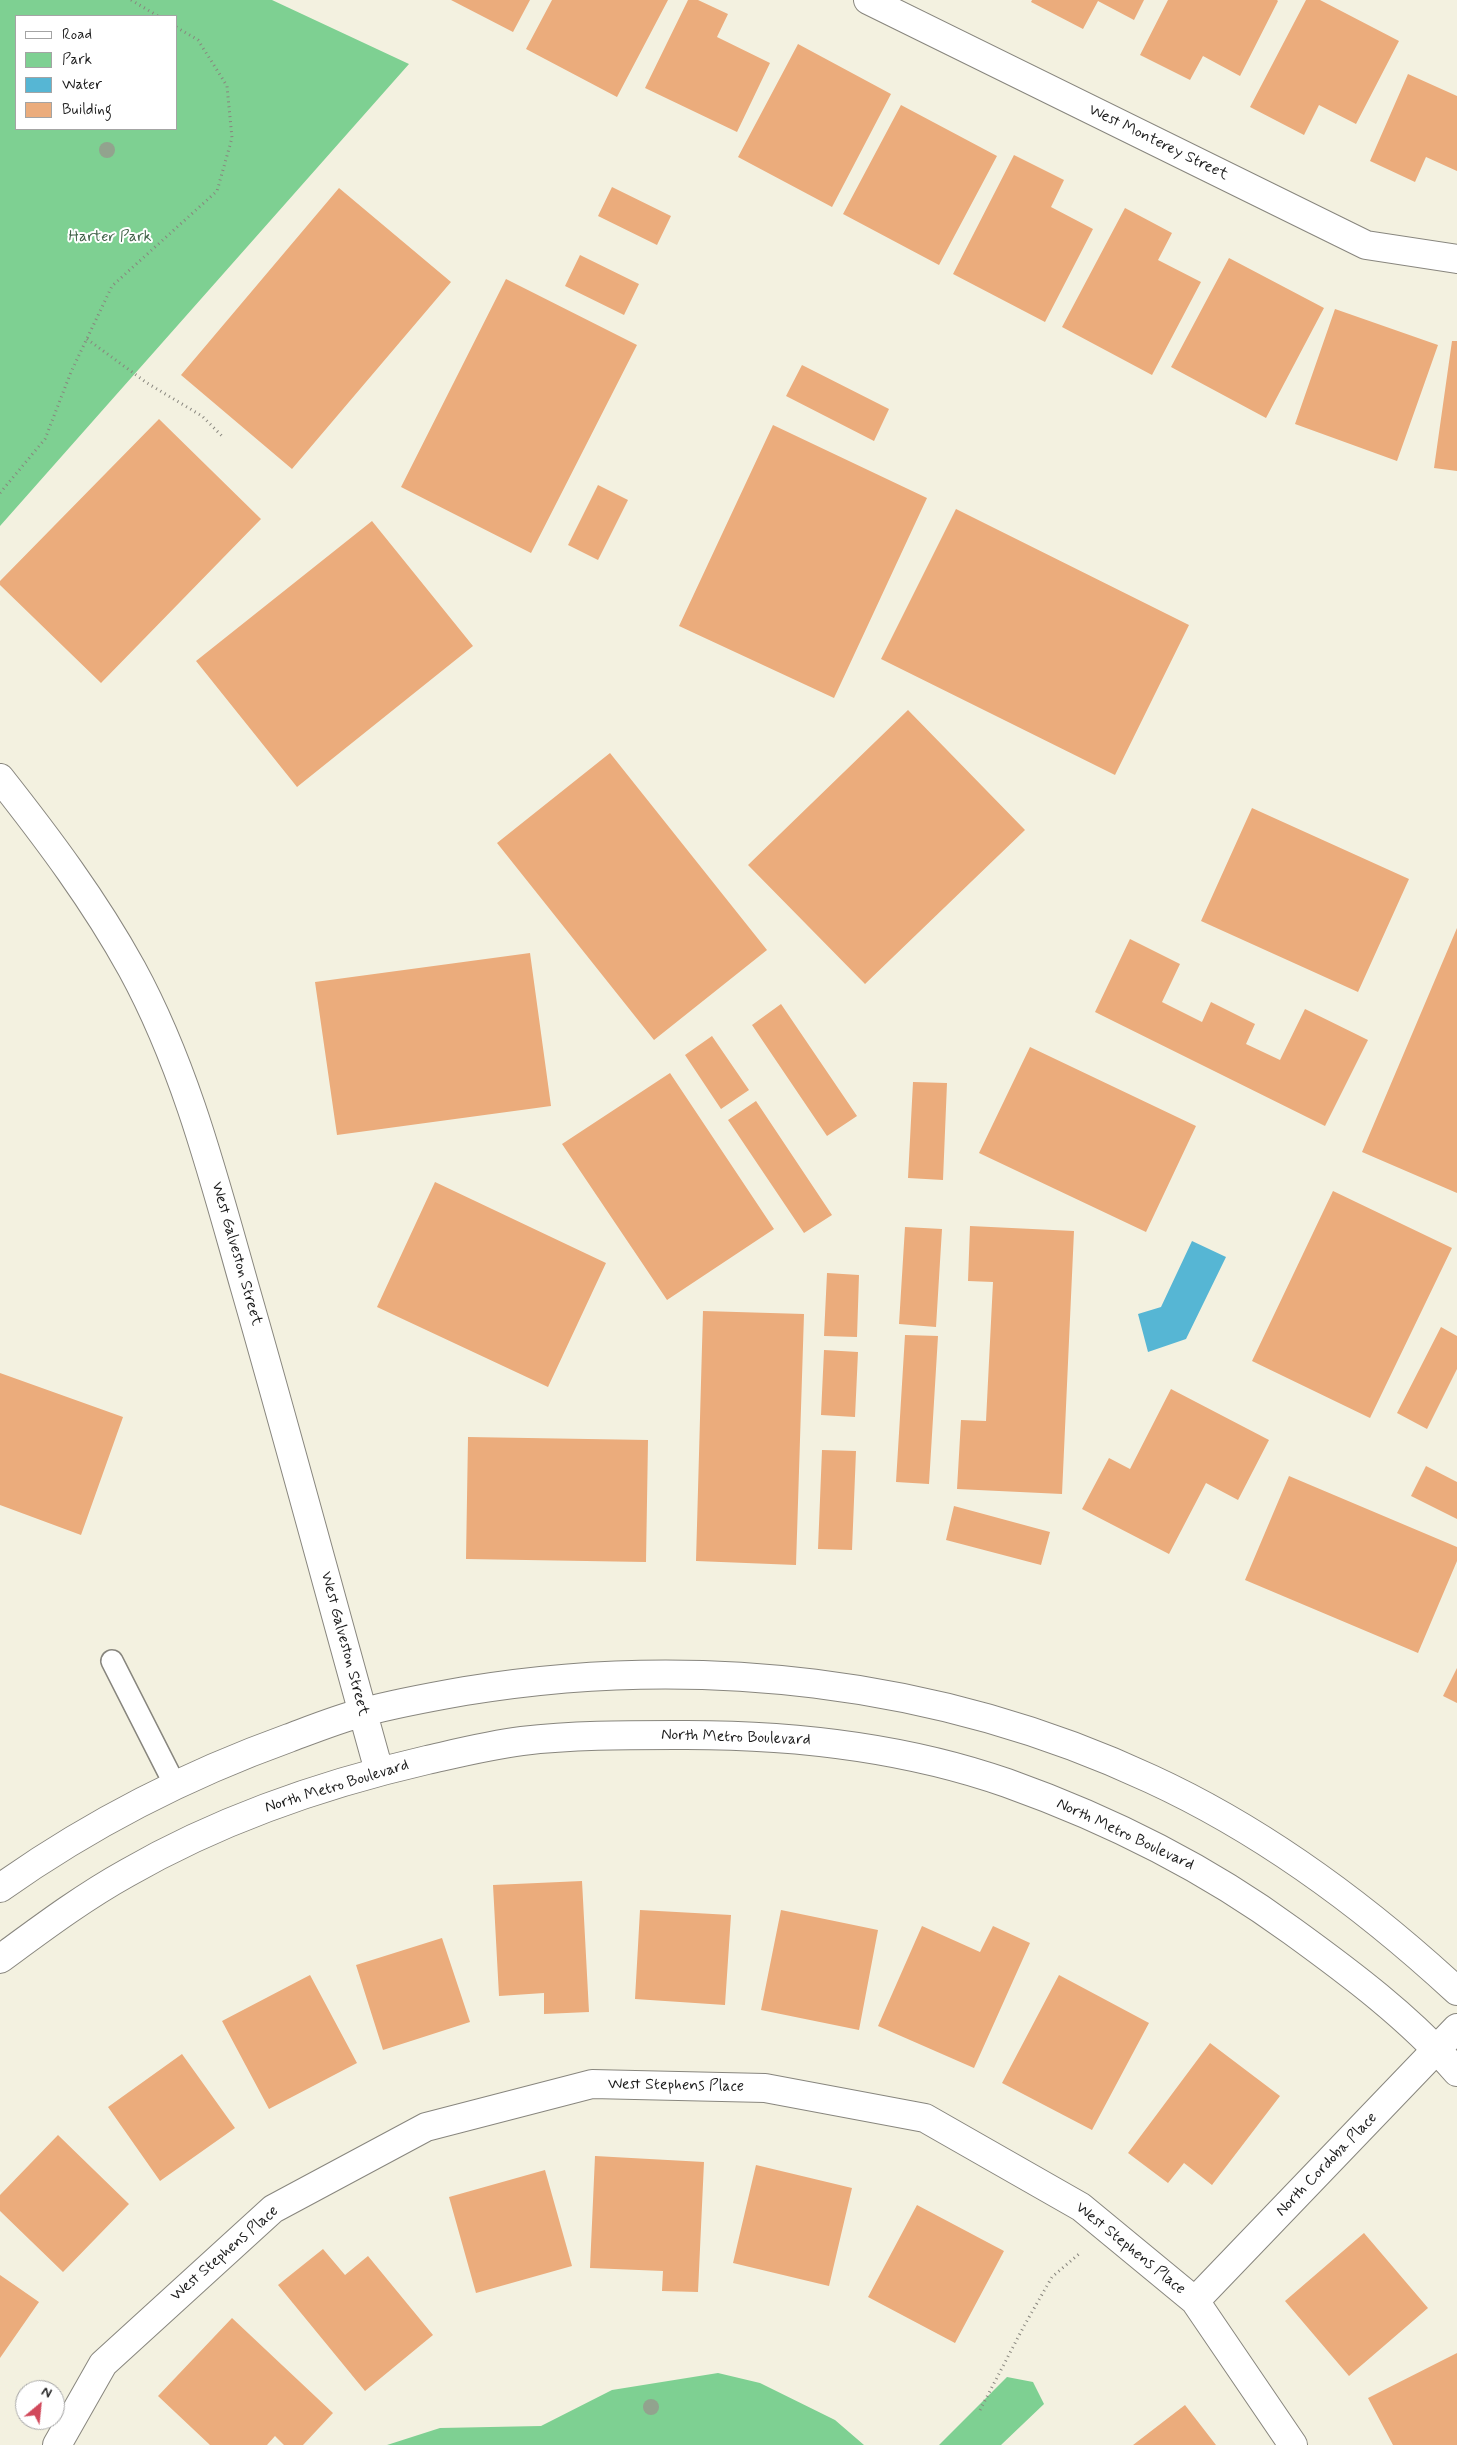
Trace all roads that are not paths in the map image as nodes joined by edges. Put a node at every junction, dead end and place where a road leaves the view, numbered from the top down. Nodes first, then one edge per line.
1 (868, 0) edge
2 (1457, 259) edge
3 (0, 778) edge
4 (112, 1661) dead end
5 (362, 1712) junction
6 (379, 1771) junction
7 (176, 1785) junction
8 (0, 1888) edge
9 (0, 1959) edge
10 (1457, 1992) edge
11 (1457, 2028) edge
12 (1438, 2050) junction
13 (1457, 2072) edge
14 (1195, 2301) junction
15 (57, 2445) edge
16 (1292, 2445) edge

1 - 2 street, West Monterey Street
3 - 5 street, West Galveston Street
4 - 7 lane
5 - 6 street, West Galveston Street
5 - 7 street
5 - 10 street
6 - 9 street, North Metro Boulevard
6 - 12 street, North Metro Boulevard
7 - 8 street
11 - 12 street, North Cordoba Place
12 - 13 street, North Metro Boulevard
12 - 14 street, North Cordoba Place
14 - 15 street, West Stephens Place
14 - 16 street, West Stephens Place

